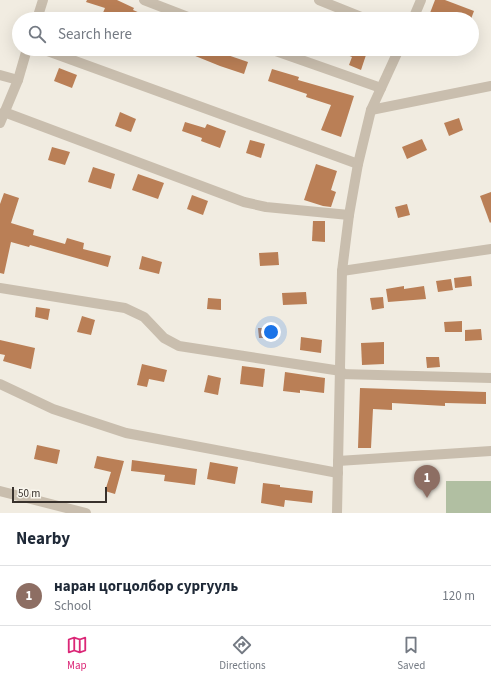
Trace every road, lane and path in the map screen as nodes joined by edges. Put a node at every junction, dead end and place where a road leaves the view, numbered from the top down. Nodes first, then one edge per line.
1 (42, 0) edge
2 (144, 0) edge
3 (319, 0) edge
4 (421, 0) edge
5 (39, 12) edge
6 (175, 12) edge
7 (349, 12) edge
8 (416, 12) edge
9 (25, 56) edge
10 (61, 56) edge
11 (290, 56) edge
12 (396, 56) edge
13 (0, 75) edge
14 (18, 80) junction
15 (491, 86) edge
16 (381, 88) junction
17 (371, 110) junction
18 (4, 112) junction
19 (0, 123) edge
20 (358, 164) junction
21 (349, 214) junction
22 (491, 249) edge
23 (342, 271) junction
24 (0, 288) edge
25 (340, 373) junction
26 (491, 378) edge
27 (0, 384) edge
28 (491, 451) edge
29 (338, 461) junction
30 (338, 474) junction
31 (0, 491) edge
32 (86, 513) edge
33 (338, 513) edge

1 - 5 street
2 - 6 street
3 - 7 street
4 - 8 street
9 - 14 street
10 - 20 street
11 - 16 street
12 - 16 street
13 - 14 street
14 - 18 street
15 - 17 street
16 - 17 street
17 - 20 street
18 - 19 street
18 - 21 street
20 - 21 street
21 - 23 street
22 - 23 street
23 - 25 street
24 - 25 street
25 - 26 street
25 - 29 street
27 - 30 street
28 - 29 street
29 - 30 street
30 - 33 street
31 - 32 street

